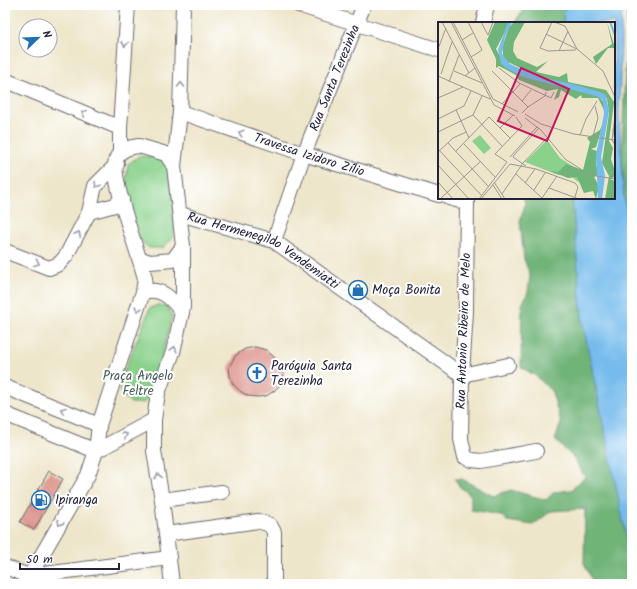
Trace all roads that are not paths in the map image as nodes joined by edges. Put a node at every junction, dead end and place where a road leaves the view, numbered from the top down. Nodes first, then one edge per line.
1 (128, 5) edge
2 (184, 5) edge
3 (298, 5) edge
4 (364, 5) edge
5 (487, 5) edge
6 (483, 22) edge
7 (357, 24) junction
8 (438, 50) edge
9 (5, 80) edge
10 (180, 112) junction
11 (120, 128) junction
12 (304, 154) junction
13 (118, 158) junction
14 (174, 166) junction
15 (438, 195) edge
16 (122, 199) junction
17 (455, 199) edge
18 (467, 201) edge
19 (89, 212) junction
20 (180, 214) junction
21 (274, 241) junction
22 (183, 246) junction
23 (5, 251) edge
24 (139, 258) junction
25 (143, 292) junction
26 (182, 312) junction
27 (508, 365) dead end
28 (462, 375) junction
29 (5, 387) edge
30 (5, 414) edge
31 (154, 420) junction
32 (99, 425) junction
33 (96, 451) junction
34 (536, 451) dead end
35 (222, 492) dead end
36 (162, 500) junction
37 (166, 534) junction
38 (169, 558) junction
39 (5, 567) edge
40 (27, 580) edge
41 (172, 584) edge
42 (274, 584) edge

1 -> 11 street
10 -> 2 street
3 - 7 street
4 - 7 street, Rua Santa Terezinha
5 - 6 street
7 - 8 street
7 - 12 street, Rua Santa Terezinha
11 -> 9 street
12 -> 10 street, Travessa Izidoro Zílio
10 - 14 street
11 - 13 street
12 - 15 street, Travessa Izidoro Zílio
12 - 21 street, Rua Santa Terezinha
13 - 14 street
13 - 16 street
13 -> 19 street
14 - 20 street
16 - 19 street
16 - 24 street
17 - 18 street
18 - 28 street, Rua Antonio Ribeiro de Melo
23 -> 19 street
20 - 21 street, Rua Hermenegildo Vendemiatti
20 - 22 street
21 - 28 street, Rua Hermenegildo Vendemiatti
22 - 24 street
22 - 26 street
24 - 25 street
25 - 26 street
25 -> 32 street
31 -> 26 street
27 - 28 street
28 - 34 street, Rua Antonio Ribeiro de Melo
32 -> 29 street
30 - 33 street
33 -> 31 street
36 -> 31 street
32 - 33 street
33 -> 40 street
35 - 36 street
36 - 37 street
37 - 38 street
37 - 42 street
38 - 40 street
38 - 41 street
39 - 40 street

